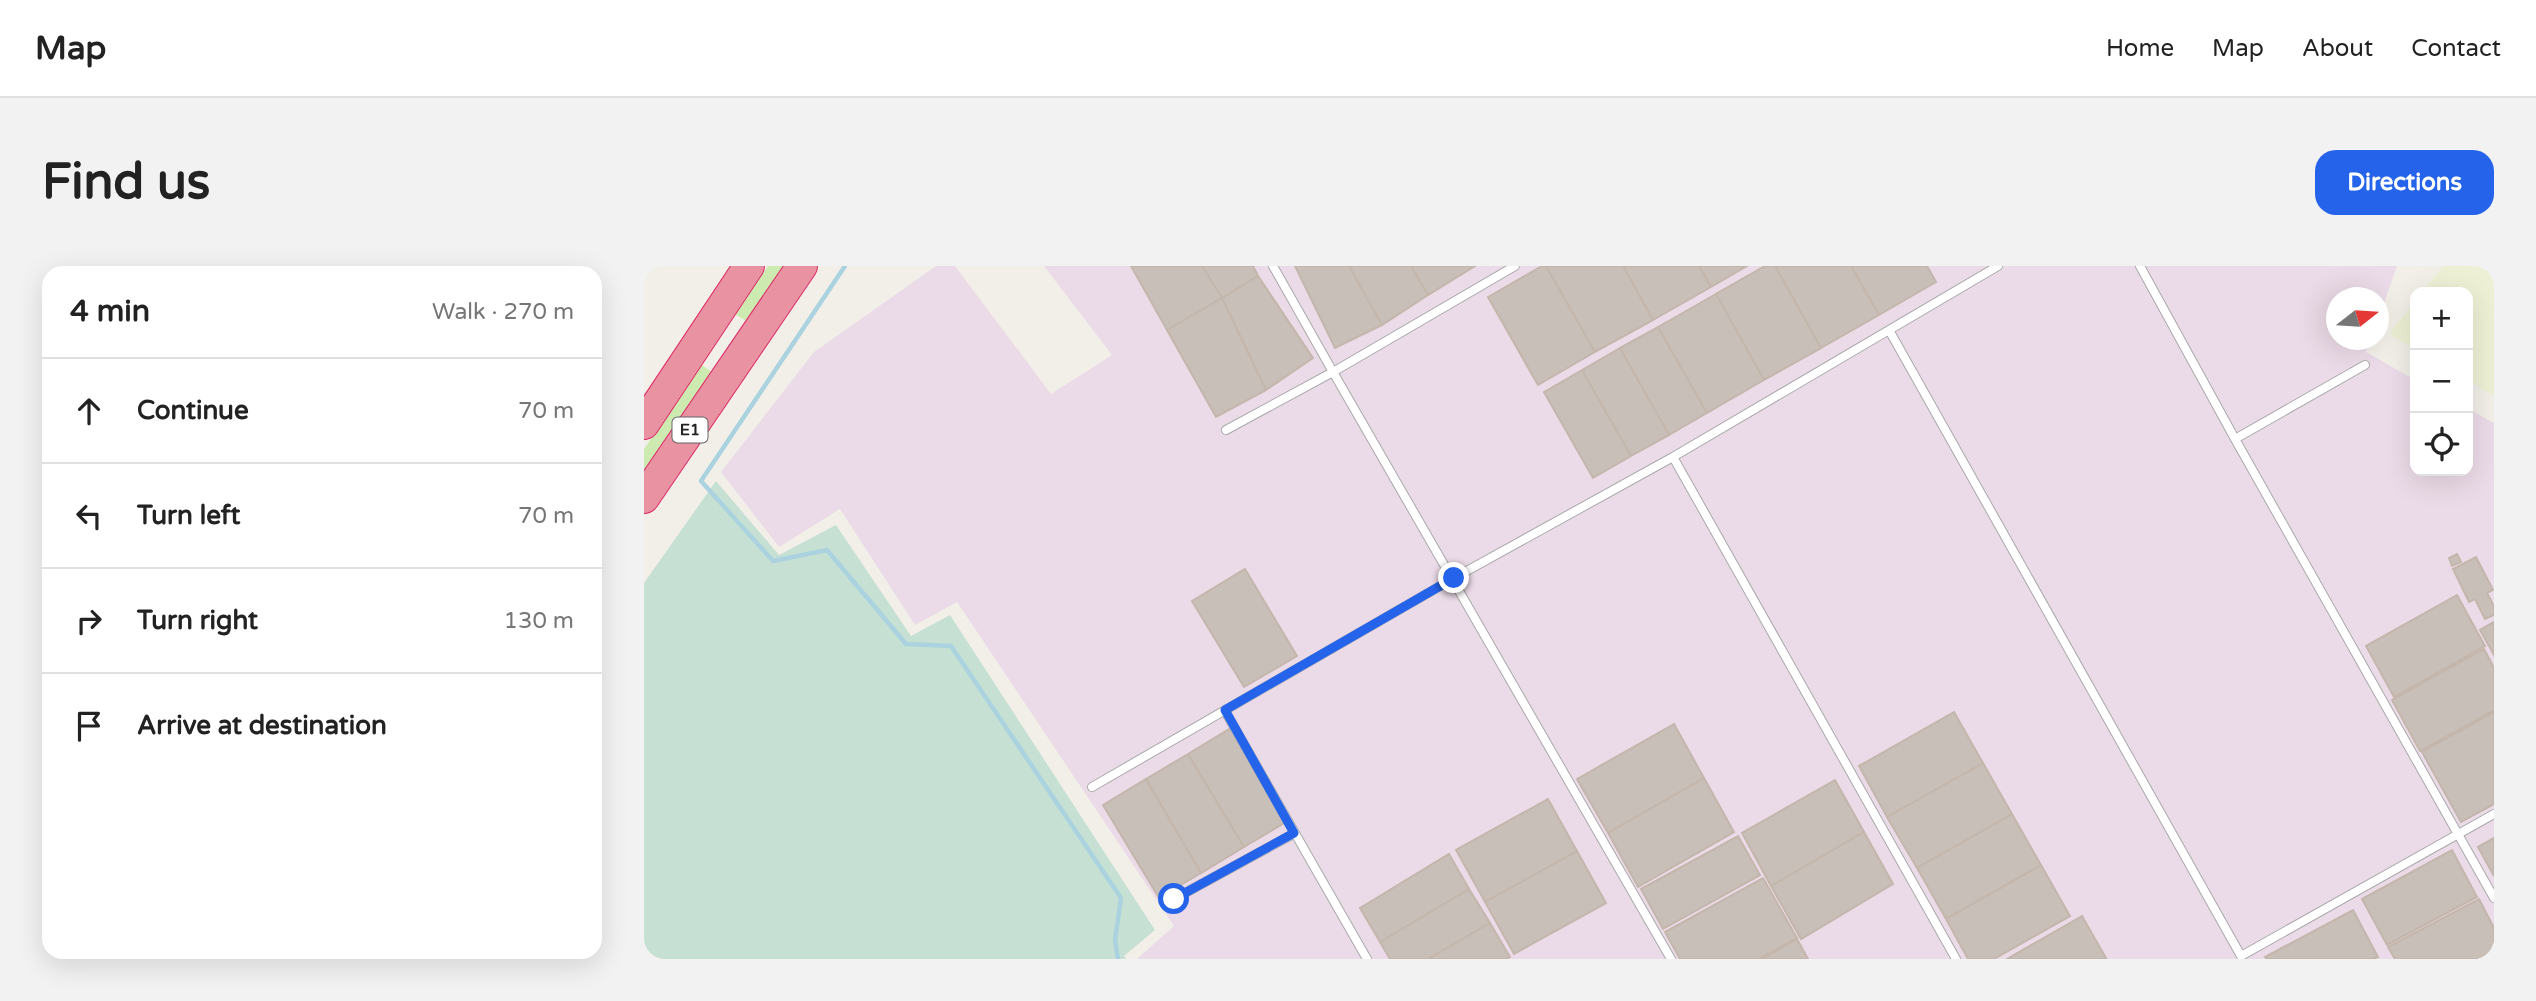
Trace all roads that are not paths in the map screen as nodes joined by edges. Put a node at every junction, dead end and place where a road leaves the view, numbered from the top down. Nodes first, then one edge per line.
1 (749, 266) edge
2 (802, 266) edge
3 (1273, 266) edge
4 (1515, 266) edge
5 (1998, 266) edge
6 (2140, 266) edge
7 (1889, 330) junction
8 (2365, 365) dead end
9 (1333, 372) junction
10 (644, 424) edge
11 (1226, 430) dead end
12 (2235, 439) junction
13 (1673, 457) junction
14 (644, 498) edge
15 (1454, 578) junction
16 (1225, 710) junction
17 (1092, 787) dead end
18 (2494, 814) edge
19 (1294, 833) junction
20 (2458, 834) junction
21 (2494, 898) edge
22 (1174, 899) dead end
23 (2240, 958) edge
24 (1367, 959) edge
25 (1671, 959) edge
26 (1956, 959) edge

1 - 10 highway, E1
2 - 14 highway, E1
3 - 9 lane
4 - 9 lane
5 - 7 lane
6 - 12 lane
7 - 13 lane
7 - 23 lane
8 - 12 lane
9 - 11 lane
9 - 15 lane
12 - 20 lane
13 - 15 lane
13 - 26 lane
15 - 16 lane
15 - 25 lane
16 - 17 lane
16 - 19 lane
18 - 20 lane
19 - 22 lane
19 - 24 lane
20 - 21 lane
20 - 23 lane

